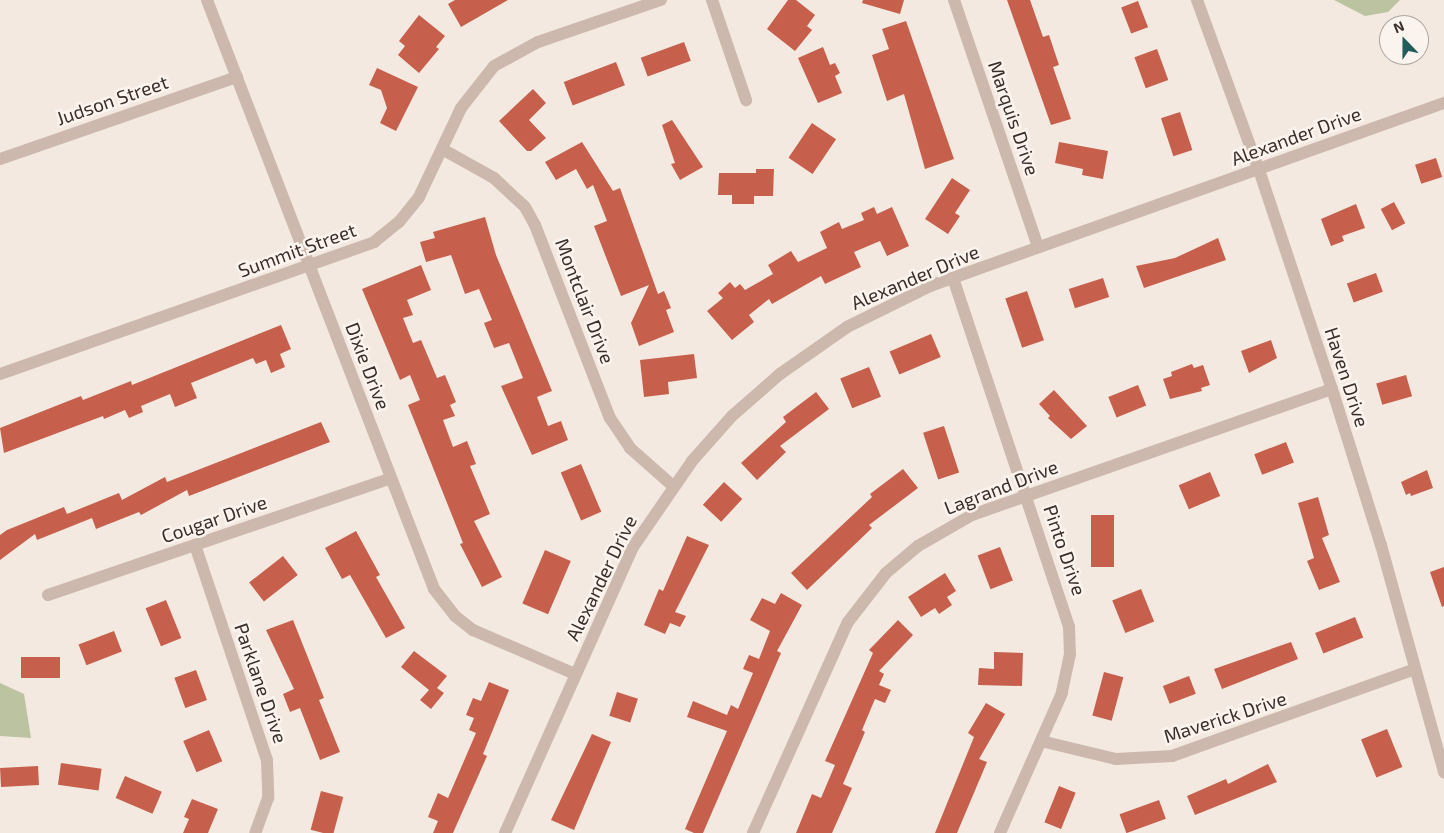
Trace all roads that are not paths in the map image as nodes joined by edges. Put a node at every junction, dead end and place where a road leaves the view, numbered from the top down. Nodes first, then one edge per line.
1 (207, 0) edge
2 (662, 0) edge
3 (712, 0) edge
4 (954, 0) edge
5 (1197, 0) edge
6 (237, 77) junction
7 (746, 100) dead end
8 (1444, 103) edge
9 (442, 149) junction
10 (0, 159) edge
11 (1259, 170) junction
12 (1038, 247) junction
13 (309, 267) junction
14 (953, 278) junction
15 (0, 374) edge
16 (1332, 389) junction
17 (391, 478) junction
18 (673, 486) junction
19 (1027, 496) junction
20 (195, 545) junction
21 (48, 595) dead end
22 (1415, 670) junction
23 (575, 674) junction
24 (1041, 741) junction
25 (1444, 772) edge
26 (255, 833) edge
27 (505, 833) edge
28 (753, 833) edge
29 (1000, 833) edge

1 - 6 street, Dixie Drive
2 - 9 street, Summit Street
3 - 7 street
4 - 12 street, Marquis Drive
5 - 11 street, Haven Drive
6 - 10 street, Judson Street
6 - 13 street, Dixie Drive
8 - 11 street, Alexander Drive
9 - 13 street, Summit Street
9 - 18 street, Montclair Drive
11 - 12 street, Alexander Drive
11 - 16 street, Haven Drive
12 - 14 street, Alexander Drive
13 - 15 street, Summit Street
13 - 17 street, Dixie Drive
14 - 18 street, Alexander Drive
14 - 19 street, Pinto Drive
16 - 19 street, Lagrand Drive
16 - 22 street, Haven Drive
17 - 20 street, Cougar Drive
17 - 23 street, Dixie Drive
18 - 23 street, Alexander Drive
19 - 24 street, Pinto Drive
19 - 28 street, Lagrand Drive
20 - 21 street, Cougar Drive
20 - 26 street, Parklane Drive
22 - 24 street, Maverick Drive
22 - 25 street, Haven Drive
23 - 27 street, Alexander Drive
24 - 29 street, Pinto Drive

